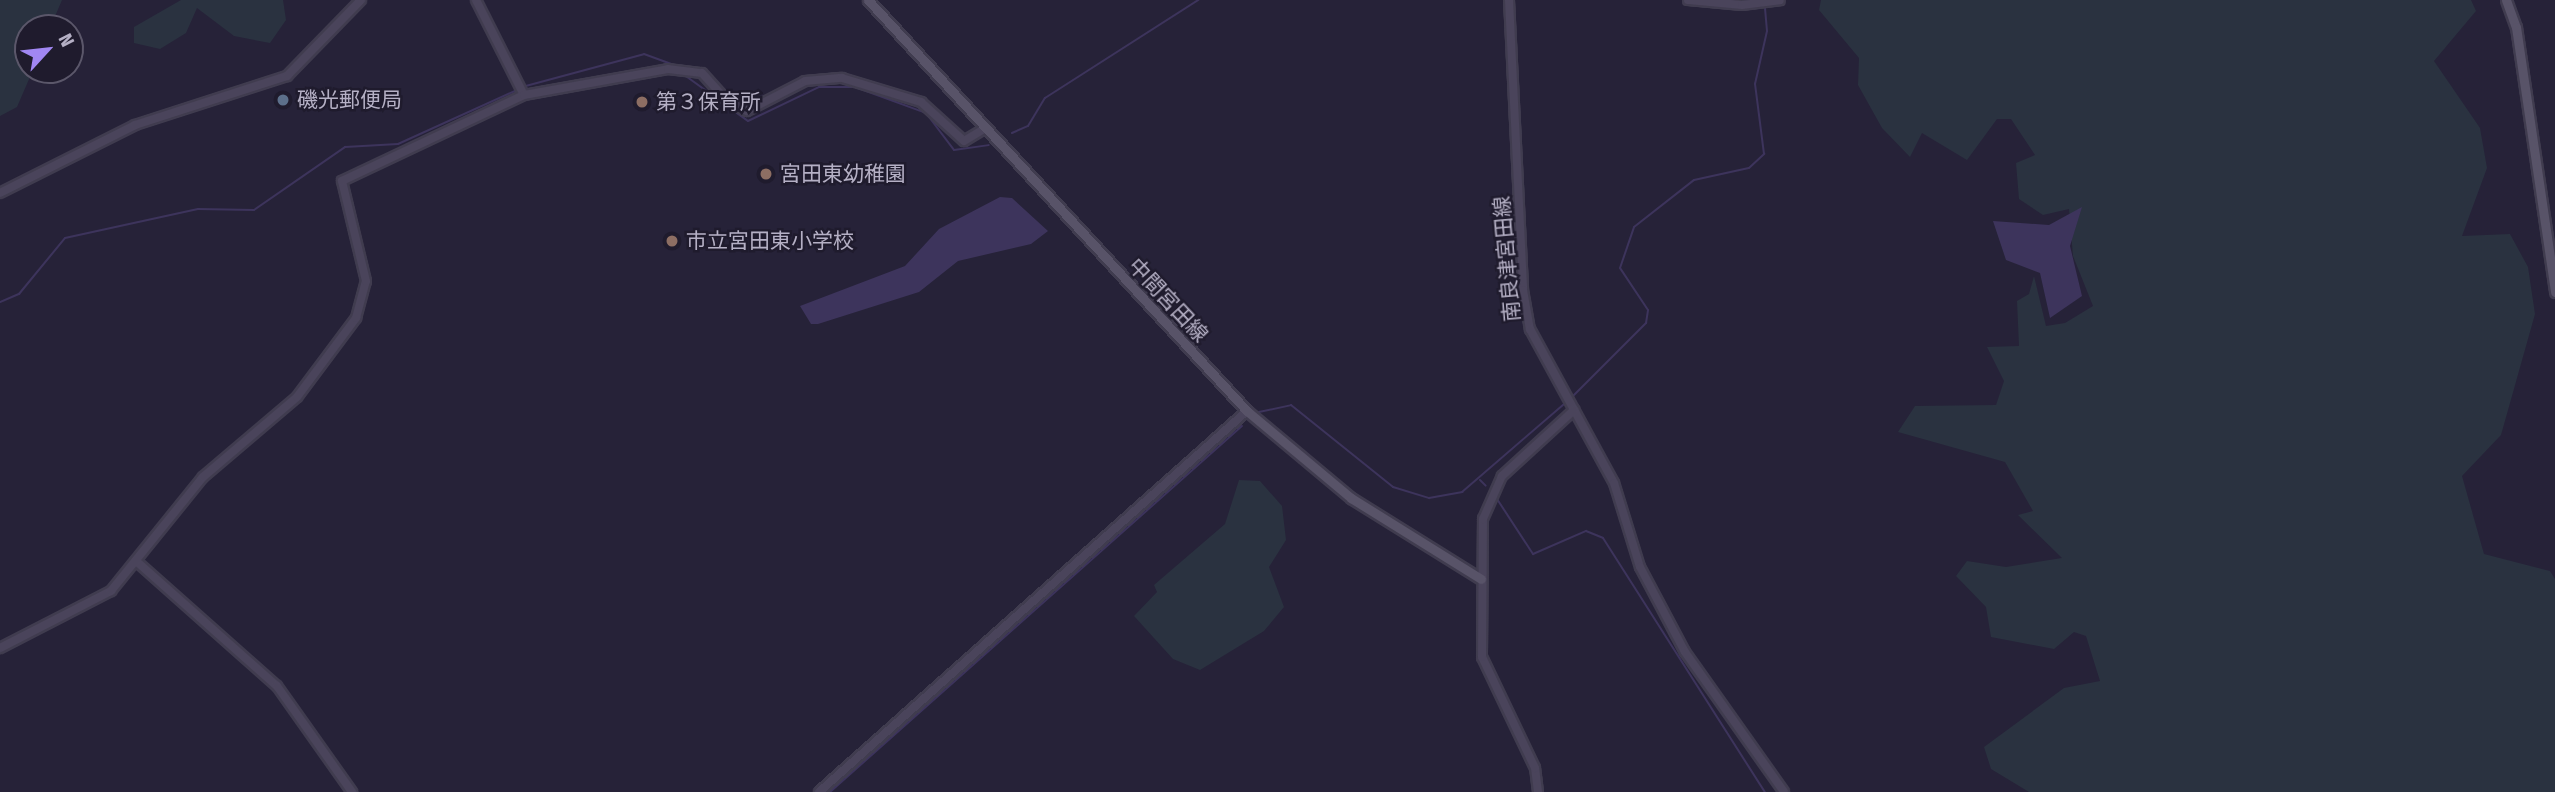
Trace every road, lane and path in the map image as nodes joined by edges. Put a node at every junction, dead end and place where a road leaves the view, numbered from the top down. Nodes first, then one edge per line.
1 (361, 0) edge
2 (476, 0) edge
3 (868, 0) edge
4 (1510, 0) edge
5 (1688, 0) edge
6 (1780, 0) edge
7 (2507, 0) edge
8 (522, 91) junction
9 (986, 128) junction
10 (0, 193) edge
11 (2555, 292) edge
12 (1574, 410) junction
13 (1247, 411) junction
14 (136, 561) junction
15 (1481, 579) junction
16 (0, 648) edge
17 (352, 792) edge
18 (819, 792) edge
19 (1538, 792) edge
20 (1784, 792) edge

1 - 10 street
2 - 8 street
3 - 9 main road, 中間宮田線
4 - 12 street, 南良津宮田線
5 - 6 street
7 - 11 main road
8 - 9 street
8 - 14 street
9 - 13 main road, 中間宮田線
12 - 15 street
12 - 20 street, 南良津宮田線
13 - 15 main road, 中間宮田線
13 - 18 street
14 - 16 street
14 - 17 street
15 - 19 street

